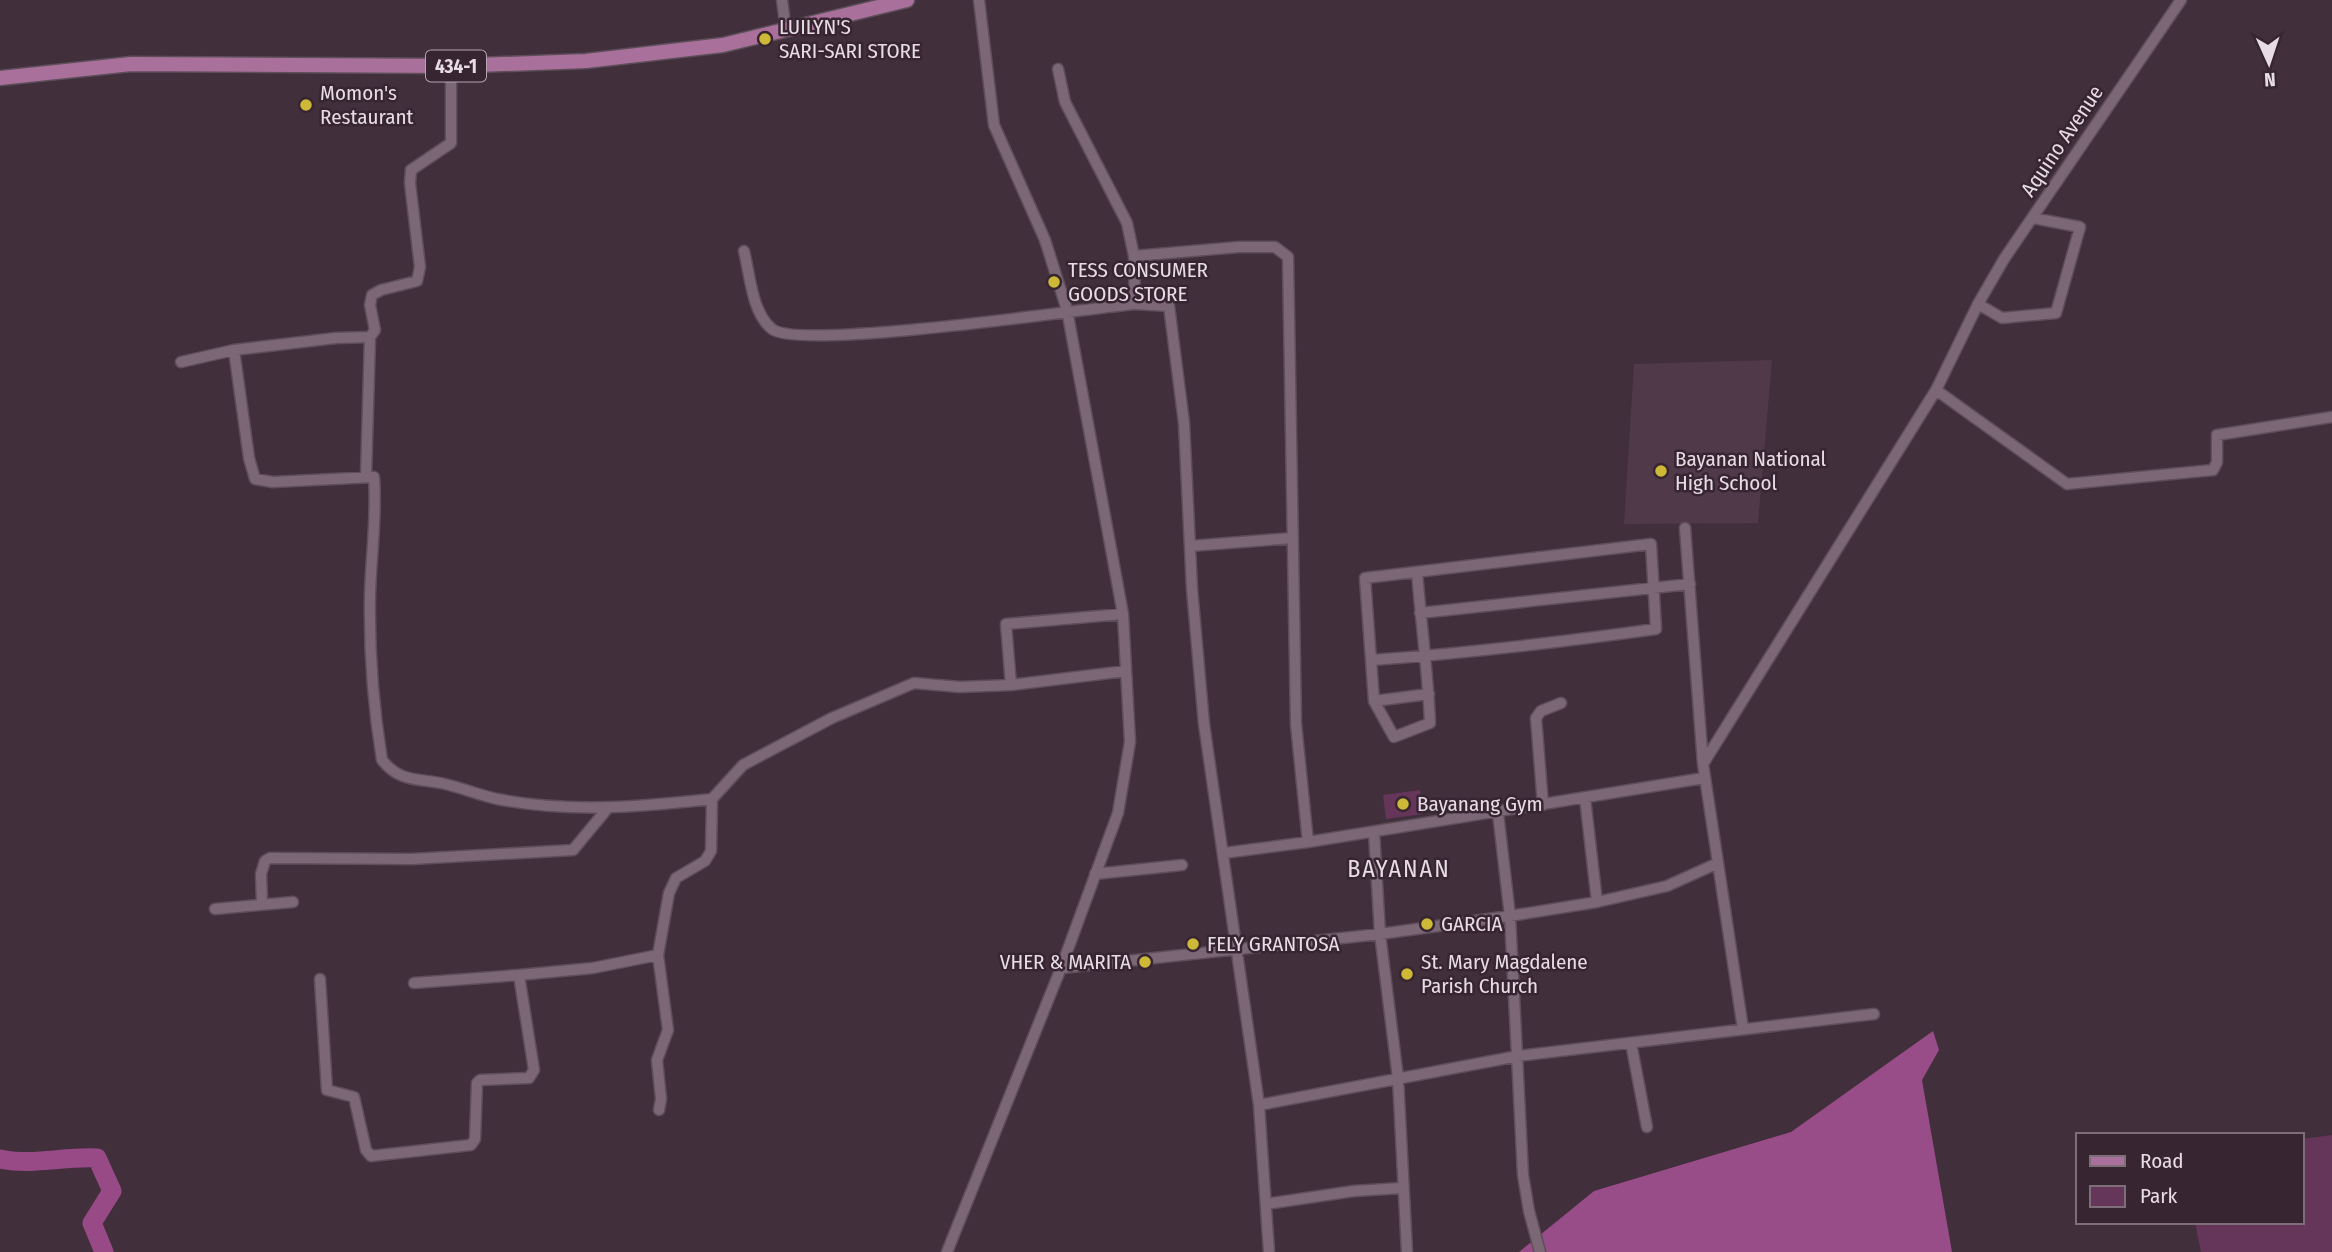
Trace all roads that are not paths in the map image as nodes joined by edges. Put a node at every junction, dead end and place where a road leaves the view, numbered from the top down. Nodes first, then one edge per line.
1 (782, 0) edge
2 (907, 0) edge
3 (979, 0) edge
4 (2181, 0) edge
5 (786, 31) junction
6 (451, 66) junction
7 (1058, 69) dead end
8 (0, 78) edge
9 (2033, 218) junction
10 (744, 251) dead end
11 (1134, 256) junction
12 (1135, 304) junction
13 (1978, 304) junction
14 (1067, 310) junction
15 (370, 337) junction
16 (234, 351) junction
17 (181, 362) dead end
18 (1936, 390) junction
19 (2332, 417) edge
20 (366, 476) junction
21 (1685, 528) dead end
22 (1293, 538) junction
23 (1190, 546) junction
24 (1417, 572) junction
25 (1690, 584) junction
26 (1653, 586) junction
27 (1420, 613) junction
28 (1123, 614) junction
29 (1425, 656) junction
30 (1372, 660) junction
31 (1126, 671) junction
32 (1011, 685) junction
33 (1429, 694) junction
34 (1374, 701) junction
35 (1561, 703) dead end
36 (1703, 764) junction
37 (1704, 778) junction
38 (1585, 798) junction
39 (712, 799) junction
40 (1543, 805) junction
41 (607, 809) junction
42 (1498, 813) junction
43 (1374, 832) junction
44 (1308, 842) junction
45 (1224, 853) junction
46 (1718, 863) junction
47 (1182, 865) dead end
48 (1096, 874) junction
49 (293, 902) dead end
50 (1597, 902) junction
51 (262, 903) junction
52 (215, 909) dead end
53 (1510, 916) junction
54 (1380, 934) junction
55 (1234, 948) junction
56 (658, 955) junction
57 (1061, 968) junction
58 (519, 975) junction
59 (320, 979) dead end
60 (414, 983) dead end
61 (1874, 1014) dead end
62 (1743, 1029) junction
63 (1631, 1043) junction
64 (1518, 1056) junction
65 (1398, 1078) junction
66 (1259, 1105) junction
67 (659, 1110) dead end
68 (1647, 1127) dead end
69 (1402, 1188) junction
70 (1266, 1205) junction
71 (947, 1252) edge
72 (1269, 1252) edge
73 (1407, 1252) edge
74 (1540, 1252) edge

1 - 5 street
2 - 5 main road, 434-1
3 - 14 street
4 - 9 street, Aquino Avenue
5 - 6 main road, 434-1
6 - 8 main road, 434-1
6 - 15 street
7 - 11 street
9 - 13 street, Aquino Avenue
9 - 13 street
10 - 14 street
11 - 12 street
11 - 22 street
12 - 14 street
12 - 23 street
13 - 18 street, Aquino Avenue
14 - 28 street
15 - 16 street
15 - 20 street
16 - 17 street
16 - 20 street
18 - 19 street
18 - 36 street, Aquino Avenue
20 - 41 street
21 - 25 street
22 - 23 street
22 - 44 street
23 - 45 street
24 - 26 street
24 - 27 street
24 - 30 street
25 - 26 street
25 - 36 street
26 - 27 street
26 - 29 street
27 - 29 street
28 - 31 street
28 - 32 street
29 - 30 street
29 - 33 street
30 - 34 street
31 - 32 street
31 - 48 street
32 - 39 street
33 - 34 street
33 - 34 street
35 - 40 street
36 - 37 street
37 - 38 street
37 - 46 street
38 - 40 street
38 - 50 street
39 - 41 street
39 - 56 street
40 - 42 street
41 - 51 street
42 - 43 street
42 - 53 street
43 - 44 street
43 - 54 street
44 - 45 street
45 - 55 street
46 - 50 street
46 - 62 street
47 - 48 street
48 - 57 street
49 - 51 street
50 - 53 street
51 - 52 street
53 - 54 street
53 - 64 street
54 - 55 street
54 - 65 street
55 - 57 street
55 - 66 street
56 - 58 street
56 - 67 street
57 - 71 street
58 - 59 street
58 - 60 street
61 - 62 street
62 - 63 street
63 - 64 street
63 - 68 street
64 - 65 street
64 - 74 street
65 - 66 street
65 - 69 street
66 - 70 street
69 - 70 street
69 - 73 street
70 - 72 street

